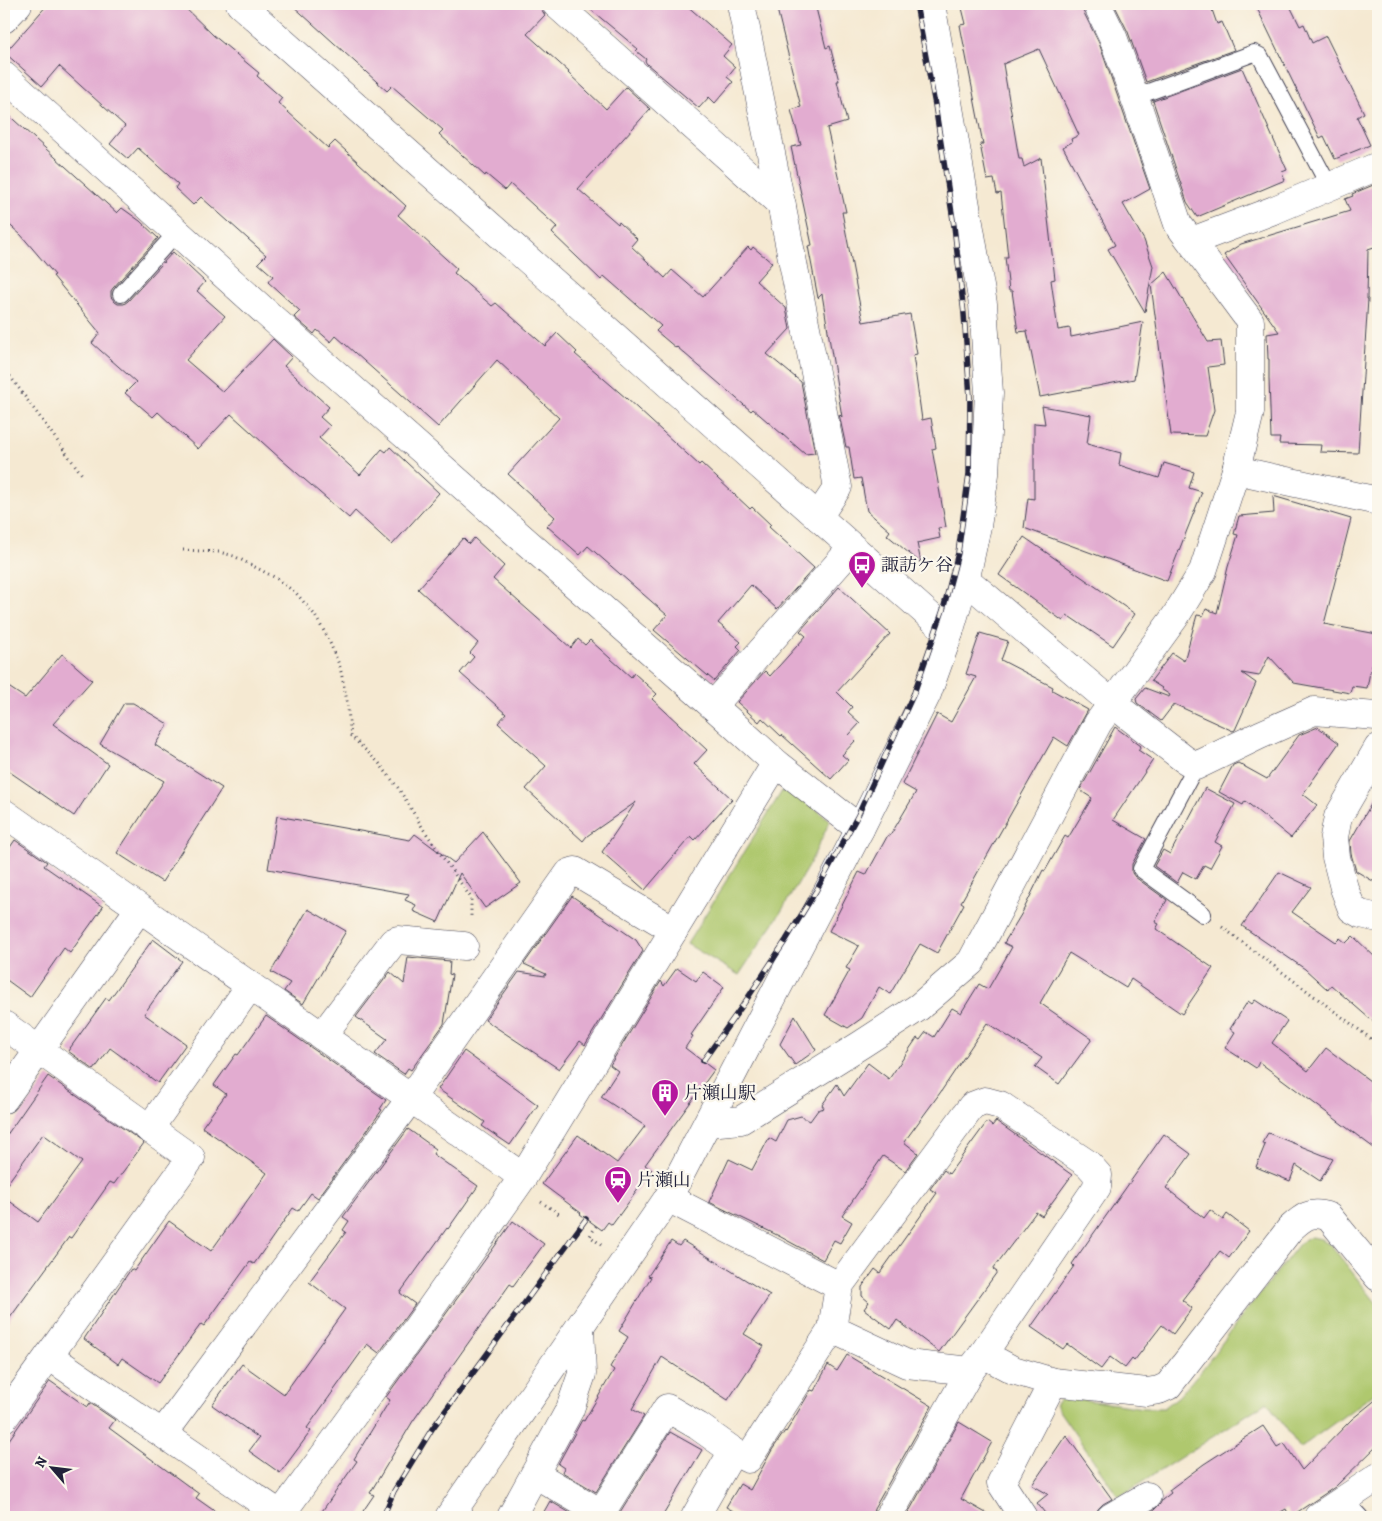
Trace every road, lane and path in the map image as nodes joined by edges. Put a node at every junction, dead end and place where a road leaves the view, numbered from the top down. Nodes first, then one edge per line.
1 (18, 4) edge
2 (240, 4) edge
3 (556, 4) edge
4 (741, 4) edge
5 (931, 4) edge
6 (1097, 4) edge
7 (4, 19) edge
8 (4, 76) edge
9 (1135, 97) junction
10 (1378, 166) edge
11 (1329, 186) junction
12 (782, 205) junction
13 (177, 232) junction
14 (1192, 241) junction
15 (121, 294) dead end
16 (4, 368) edge
17 (1236, 470) junction
18 (83, 476) dead end
19 (1378, 501) edge
20 (818, 516) junction
21 (852, 548) junction
22 (183, 550) dead end
23 (965, 579) junction
24 (949, 633) junction
25 (1113, 704) junction
26 (713, 706) junction
27 (1377, 717) edge
28 (1378, 748) edge
29 (776, 763) junction
30 (1196, 766) junction
31 (4, 813) edge
32 (860, 829) junction
33 (139, 909) junction
34 (1203, 914) joint
35 (1378, 918) edge
36 (674, 930) junction
37 (464, 946) joint
38 (250, 986) junction
39 (4, 1025) edge
40 (322, 1036) junction
41 (1378, 1044) edge
42 (39, 1050) junction
43 (411, 1098) junction
44 (4, 1099) edge
45 (708, 1123) junction
46 (149, 1129) junction
47 (523, 1177) junction
48 (668, 1198) junction
49 (1378, 1277) edge
50 (839, 1286) junction
51 (580, 1327) junction
52 (832, 1329) junction
53 (49, 1356) junction
54 (976, 1363) junction
55 (1053, 1382) junction
56 (4, 1418) edge
57 (162, 1433) junction
58 (733, 1451) junction
59 (535, 1474) junction
60 (1378, 1478) edge
61 (1147, 1496) dead end
62 (1352, 1509) edge
63 (280, 1516) edge
64 (449, 1517) edge
65 (511, 1517) edge
66 (695, 1517) edge
67 (888, 1517) edge
68 (1023, 1517) edge
69 (1112, 1517) edge
70 (1318, 1517) edge

1 - 7 street
2 - 20 street
3 - 12 street
4 - 12 street
5 - 23 street
6 - 9 street
8 - 13 street
9 - 11 lane
9 - 14 street
10 - 11 street
11 - 14 street
12 - 20 street
13 - 15 lane
13 - 26 street
14 - 17 street
16 - 18 path
17 - 19 street
17 - 25 street
20 - 21 street
21 - 24 street
21 - 26 street
22 - 37 path
23 - 24 street
23 - 25 street
24 - 32 street
25 - 30 street
25 - 45 street
26 - 29 street
27 - 30 street
28 - 35 street
29 - 32 street
29 - 36 street
30 - 34 lane
31 - 33 street
32 - 45 street
33 - 38 street
33 - 42 street
34 - 41 path
36 - 43 street
36 - 47 street
37 - 40 street
38 - 40 street
38 - 46 street
39 - 42 street
40 - 43 street
42 - 44 street
42 - 46 street
43 - 47 street
43 - 57 street
45 - 48 street
46 - 53 street
47 - 63 street
48 - 50 street
48 - 51 street
49 - 55 street
50 - 52 street
50 - 54 street
51 - 59 street
51 - 64 street
52 - 54 street
52 - 58 street
53 - 56 street
53 - 57 street
54 - 55 street
54 - 67 street
55 - 68 street
57 - 63 street
58 - 59 street
58 - 66 street
59 - 65 street
60 - 62 street
61 - 69 street
62 - 70 street

